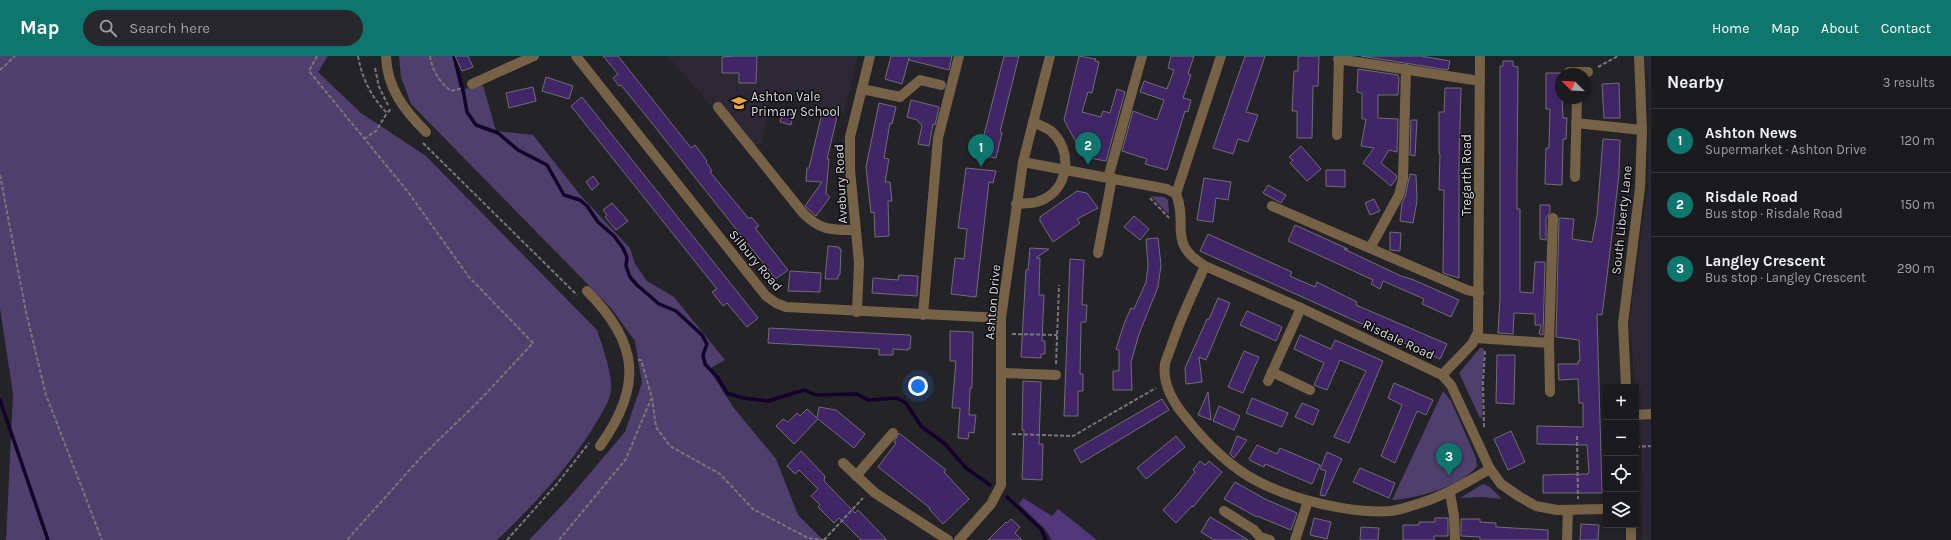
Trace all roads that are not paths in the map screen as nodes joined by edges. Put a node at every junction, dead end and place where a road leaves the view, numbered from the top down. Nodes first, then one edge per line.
1 (386, 56) edge
2 (534, 56) edge
3 (576, 56) edge
4 (870, 56) edge
5 (959, 56) edge
6 (1050, 56) edge
7 (1142, 56) edge
8 (1221, 56) edge
9 (1480, 56) edge
10 (1639, 56) edge
11 (1338, 57) edge
12 (1406, 69) junction
13 (1480, 81) junction
14 (472, 84) dead end
15 (942, 85) dead end
16 (862, 90) junction
17 (1577, 104) edge
18 (718, 107) dead end
19 (1033, 122) junction
20 (1576, 123) junction
21 (1642, 130) junction
22 (1337, 135) dead end
23 (424, 136) road end
24 (1023, 162) junction
25 (1066, 169) junction
26 (1575, 177) dead end
27 (1110, 178) junction
28 (1176, 194) junction
29 (1016, 204) junction
30 (1272, 206) dead end
31 (1553, 218) dead end
32 (856, 230) junction
33 (1370, 248) junction
34 (1098, 253) dead end
35 (1205, 266) junction
36 (1479, 293) junction
37 (583, 294) road end
38 (1300, 308) junction
39 (858, 312) junction
40 (923, 315) junction
41 (1001, 318) junction
42 (1481, 339) junction
43 (1549, 343) junction
44 (1001, 373) junction
45 (1056, 375) road end
46 (1442, 375) junction
47 (1626, 384) edge
48 (1310, 390) dead end
49 (1550, 392) dead end
50 (1651, 414) edge
51 (1639, 415) edge
52 (892, 433) dead end
53 (600, 446) dead end
54 (843, 463) dead end
55 (1490, 469) junction
56 (856, 476) junction
57 (1450, 492) junction
58 (1308, 501) junction
59 (1603, 509) edge
60 (1568, 510) junction
61 (1224, 512) dead end
62 (1631, 528) edge
63 (948, 540) edge
64 (959, 540) edge
65 (1270, 540) edge
66 (1295, 540) edge
67 (1455, 540) edge
68 (1567, 540) edge
69 (1631, 540) edge

1 - 23 street
2 - 14 street
3 - 39 street, Silbury Road
4 - 16 street, Avebury Road
5 - 40 street
6 - 19 street, Ashton Drive
7 - 27 street
8 - 28 street
9 - 13 street, Tregarth Road
10 - 21 street, South Liberty Lane
11 - 12 street
11 - 22 street
12 - 13 street
12 - 33 street
13 - 36 street, Tregarth Road
15 - 16 street
16 - 32 street, Avebury Road
17 - 20 street
18 - 32 street
19 - 24 street, Ashton Drive
19 - 25 street
20 - 21 street
20 - 26 street
21 - 47 street, South Liberty Lane
24 - 25 street
24 - 29 street, Ashton Drive
25 - 27 street
25 - 29 street
27 - 28 street
27 - 34 street
28 - 35 street, Risdale Road
29 - 41 street, Ashton Drive
30 - 33 street
31 - 43 street
32 - 39 street, Avebury Road
33 - 36 street
35 - 38 street, Risdale Road
35 - 58 street
36 - 42 street, Tregarth Road
37 - 53 street
38 - 46 street, Risdale Road
38 - 48 street
39 - 40 street, Silbury Road
40 - 41 street, Silbury Road
41 - 44 street, Ashton Drive
42 - 43 street
42 - 46 street
43 - 49 street
44 - 45 street
44 - 64 street, Ashton Drive
46 - 55 street, Risdale Road
50 - 51 street
52 - 56 street
54 - 56 street
55 - 57 street
55 - 60 street, Risdale Road
56 - 63 street
57 - 58 street
57 - 67 street
58 - 66 street
59 - 60 street, Risdale Road
60 - 68 street
61 - 65 street
62 - 69 street

